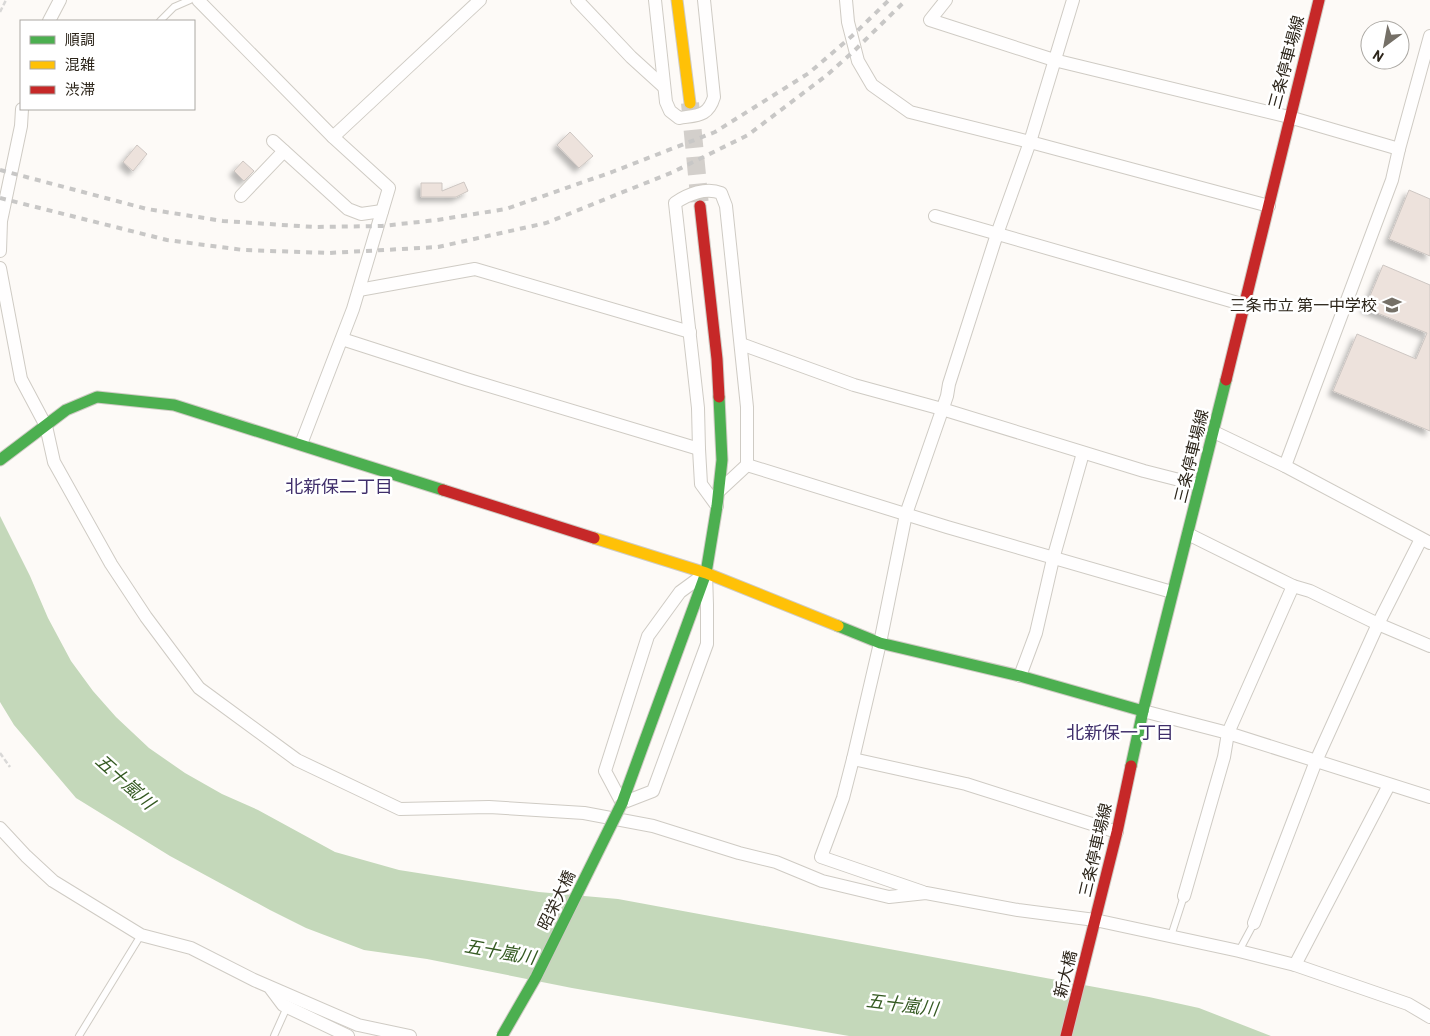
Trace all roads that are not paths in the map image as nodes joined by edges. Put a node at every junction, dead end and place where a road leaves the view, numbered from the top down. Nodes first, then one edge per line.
1 (60, 0) edge
2 (190, 0) edge
3 (198, 0) edge
4 (480, 0) edge
5 (577, 0) edge
6 (655, 0) edge
7 (677, 0) edge
8 (704, 0) edge
9 (846, 0) edge
10 (946, 0) edge
11 (1073, 0) edge
12 (1319, 0) edge
13 (50, 20) edge
14 (161, 20) edge
15 (1430, 36) edge
16 (1054, 60) junction
17 (664, 87) junction
18 (690, 103) tunnel mouth
19 (22, 110) edge
20 (1289, 117) junction
21 (333, 137) junction
22 (273, 141) dead end
23 (1030, 142) junction
24 (1399, 149) junction
25 (284, 151) junction
26 (241, 196) dead end
27 (700, 206) tunnel mouth
28 (1269, 206) junction
29 (382, 211) junction
30 (935, 216) dead end
31 (997, 234) junction
32 (0, 251) edge
33 (0, 268) edge
34 (359, 290) junction
35 (1245, 305) junction
36 (690, 332) junction
37 (342, 339) junction
38 (741, 344) junction
39 (942, 409) junction
40 (46, 426) junction
41 (1214, 432) junction
42 (301, 444) junction
43 (699, 449) junction
44 (1084, 453) junction
45 (2, 458) edge
46 (747, 465) junction
47 (1285, 466) junction
48 (1200, 485) junction
49 (719, 491) junction
50 (717, 506) junction
51 (906, 514) junction
52 (1188, 534) junction
53 (1426, 541) edge
54 (1053, 559) junction
55 (706, 573) junction
56 (1293, 586) junction
57 (1172, 592) junction
58 (1378, 624) junction
59 (880, 643) junction
60 (1430, 646) edge
61 (1020, 676) junction
62 (1143, 711) junction
63 (1228, 733) junction
64 (854, 759) junction
65 (1316, 761) junction
66 (1389, 785) junction
67 (1430, 797) edge
68 (622, 803) junction
69 (0, 828) edge
70 (1117, 832) junction
71 (926, 893) junction
72 (1184, 896) joint
73 (1254, 923) joint
74 (1094, 926) junction
75 (141, 935) junction
76 (1171, 936) junction
77 (1238, 951) junction
78 (1295, 965) junction
79 (269, 987) junction
80 (287, 1007) junction
81 (1430, 1017) edge
82 (79, 1036) edge
83 (274, 1036) edge
84 (348, 1036) edge
85 (410, 1036) edge
86 (502, 1036) edge
87 (1066, 1036) edge

1 - 13 street
2 - 14 lane
3 - 21 street
4 - 21 street
5 - 17 street
6 - 17 street
7 - 18 street
8 - 17 street
9 - 23 street
10 - 16 street
11 - 16 street
12 - 20 street, 三条停車場線
15 - 24 street
16 - 20 street
16 - 23 street
19 - 32 street
20 - 24 street
20 - 28 street, 三条停車場線
21 - 29 street
22 - 25 street
23 - 28 street
23 - 31 street
24 - 47 street
25 - 26 street
25 - 29 street
27 - 49 street, 昭栄大橋
28 - 35 street, 三条停車場線
29 - 34 street
30 - 31 street
31 - 35 street
31 - 39 street
33 - 40 street
34 - 36 street
34 - 37 street
35 - 41 street, 三条停車場線
36 - 38 street
36 - 43 street
37 - 42 street
37 - 43 street
38 - 39 street
38 - 46 street
39 - 44 street
39 - 51 street
40 - 42 street
40 - 45 street
40 - 71 street
41 - 47 street
41 - 48 street, 三条停車場線
42 - 55 street
43 - 50 street
44 - 48 street
44 - 54 street
46 - 49 street
46 - 51 street
47 - 53 street
48 - 52 street, 三条停車場線
49 - 50 street, 昭栄大橋
50 - 55 street, 昭栄大橋
51 - 54 street
51 - 59 street
52 - 56 street
52 - 57 street, 三条停車場線
53 - 58 street
54 - 57 street
54 - 61 street
55 - 59 street
55 - 68 street, 昭栄大橋
55 - 68 street
55 - 68 street
56 - 58 street
56 - 63 street
57 - 62 street, 三条停車場線
58 - 60 street
58 - 65 street
59 - 61 street
59 - 64 street
61 - 62 street
62 - 63 street
62 - 70 street, 三条停車場線
63 - 65 street
63 - 72 street
64 - 70 street
64 - 71 street
65 - 66 street
65 - 73 street
66 - 67 street
66 - 78 street
68 - 86 street, 昭栄大橋, bridge
69 - 75 street
70 - 74 street, 三条停車場線
71 - 74 street
72 - 76 lane
73 - 77 lane
74 - 76 street
74 - 87 street, 新大橋
75 - 79 street
75 - 82 lane
76 - 77 street
77 - 78 street
78 - 81 street
79 - 80 street
79 - 85 street
80 - 83 lane
80 - 84 street

